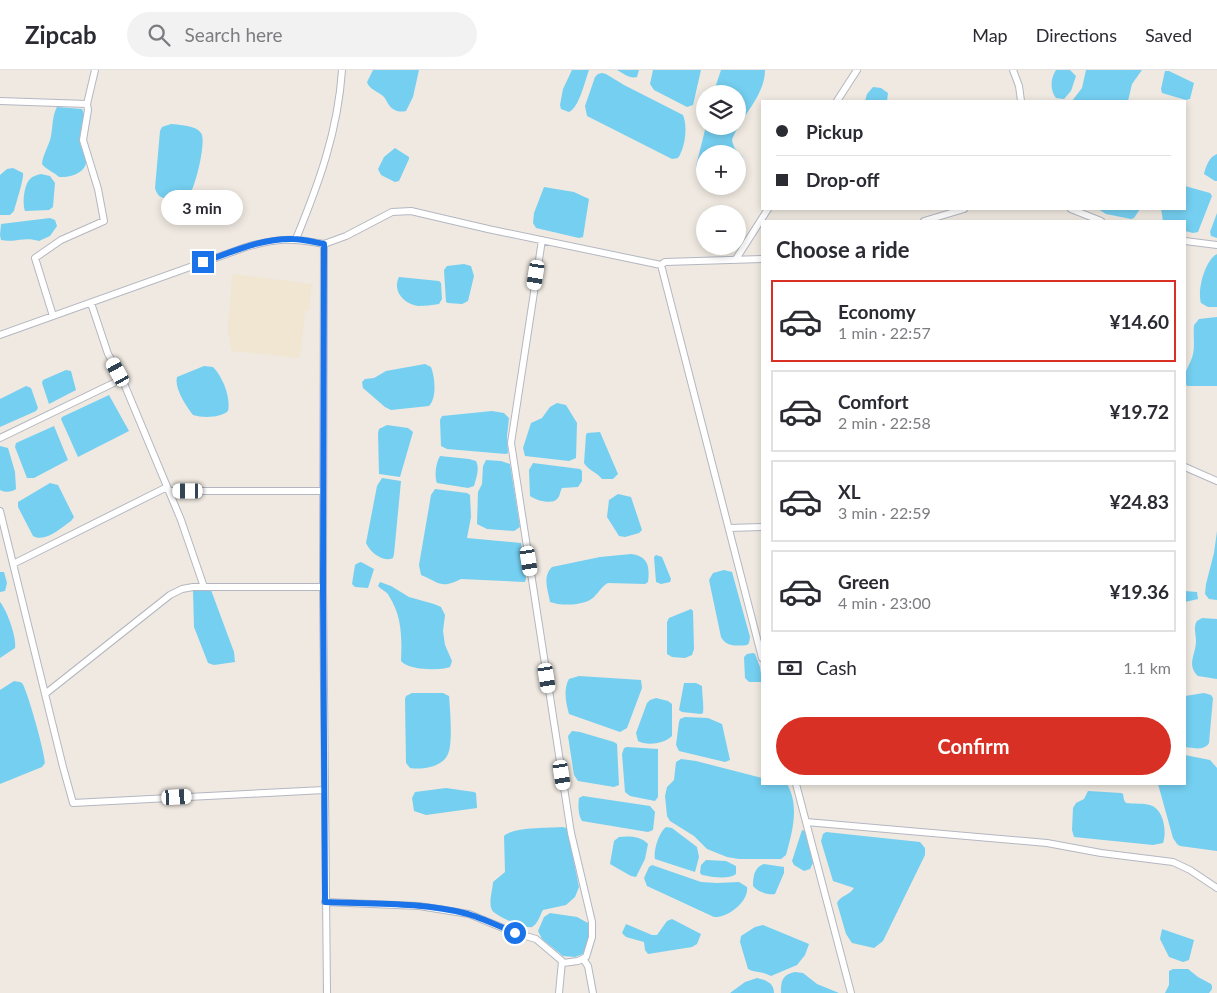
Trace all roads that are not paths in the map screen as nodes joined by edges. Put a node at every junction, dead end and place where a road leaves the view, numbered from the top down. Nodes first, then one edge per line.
1 (96, 70) edge
2 (342, 70) edge
3 (857, 70) edge
4 (1013, 70) edge
5 (838, 100) edge
6 (1021, 100) edge
7 (0, 101) edge
8 (87, 104) junction
9 (767, 210) edge
10 (961, 210) edge
11 (1074, 210) edge
12 (927, 220) edge
13 (1098, 220) edge
14 (296, 239) junction
15 (542, 240) junction
16 (1186, 241) edge
17 (324, 244) junction
18 (1217, 245) edge
19 (736, 259) junction
20 (761, 259) edge
21 (661, 265) junction
22 (91, 303) junction
23 (53, 316) junction
24 (0, 334) edge
25 (122, 379) junction
26 (0, 438) edge
27 (1186, 466) edge
28 (1217, 481) edge
29 (168, 489) junction
30 (323, 491) junction
31 (0, 511) edge
32 (761, 527) edge
33 (729, 528) junction
34 (13, 564) junction
35 (204, 587) junction
36 (323, 588) junction
37 (761, 654) edge
38 (45, 694) junction
39 (796, 785) edge
40 (324, 790) junction
41 (806, 822) junction
42 (1217, 888) edge
43 (325, 902) junction
44 (583, 959) junction
45 (563, 963) junction
46 (326, 993) edge
47 (559, 993) edge
48 (593, 993) edge
49 (851, 993) edge

1 - 8 street
2 - 14 street
3 - 5 street
4 - 6 street
7 - 8 street
8 - 23 street
9 - 19 street
10 - 12 street
11 - 13 street
14 - 17 street
14 - 22 street
15 - 17 street
15 - 21 street
15 - 44 street
16 - 18 street
17 - 30 street
19 - 20 street
19 - 21 street
21 - 33 street
22 - 23 street
22 - 25 street
23 - 24 street
25 - 26 street
25 - 29 street
27 - 28 street
29 - 30 street
29 - 34 street
29 - 35 street
30 - 36 street
31 - 34 street
32 - 33 street
33 - 37 street
34 - 38 street
35 - 36 street
35 - 38 street
36 - 40 street
38 - 40 street
39 - 41 street
40 - 43 street
41 - 42 street
41 - 49 street
43 - 45 street
43 - 46 street
44 - 45 street
44 - 48 street
45 - 47 street

